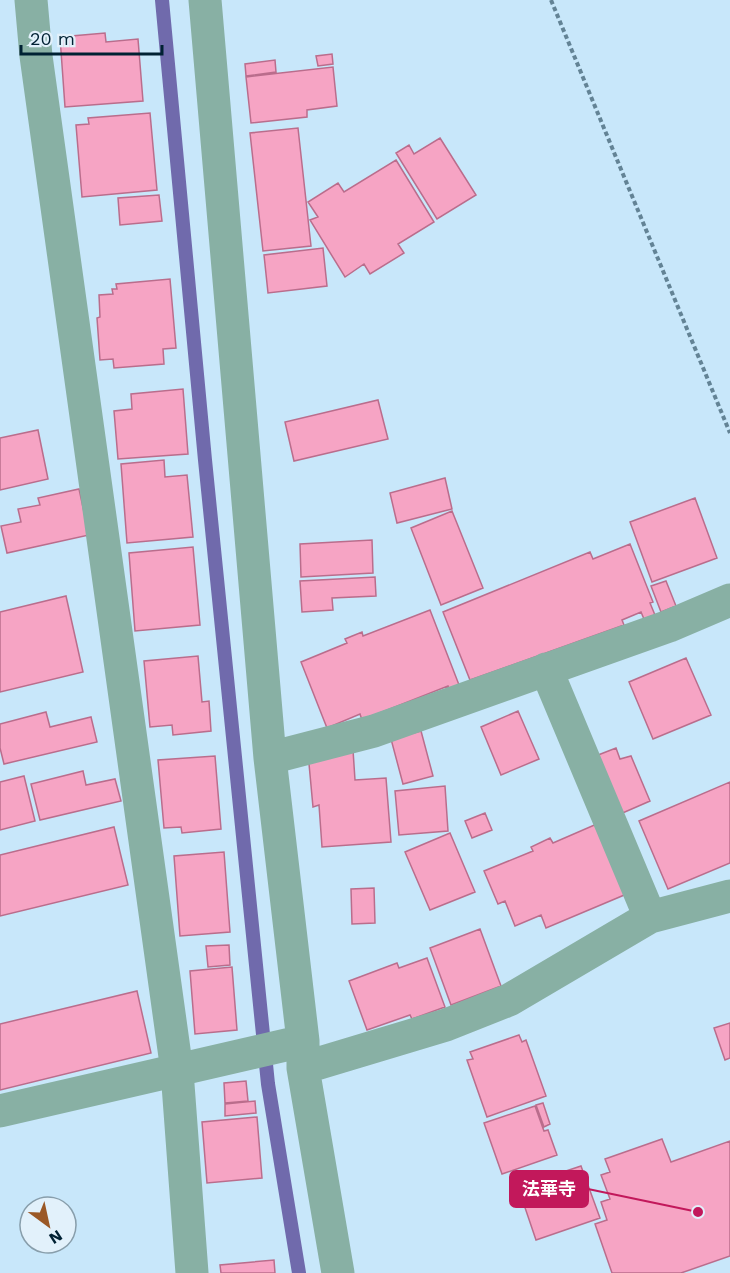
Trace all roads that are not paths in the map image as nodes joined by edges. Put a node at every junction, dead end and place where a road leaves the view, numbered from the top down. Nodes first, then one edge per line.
1 (31, 0) edge
2 (205, 0) edge
3 (730, 600) edge
4 (546, 669) junction
5 (270, 758) junction
6 (730, 896) edge
7 (650, 917) junction
8 (297, 1051) junction
9 (177, 1071) junction
10 (0, 1111) edge
11 (192, 1273) edge
12 (338, 1273) edge

1 - 9 street
2 - 5 street
3 - 4 street
4 - 5 street
4 - 7 street
5 - 8 street
6 - 7 street
7 - 8 street
8 - 9 street
8 - 12 street
9 - 10 street
9 - 11 street

